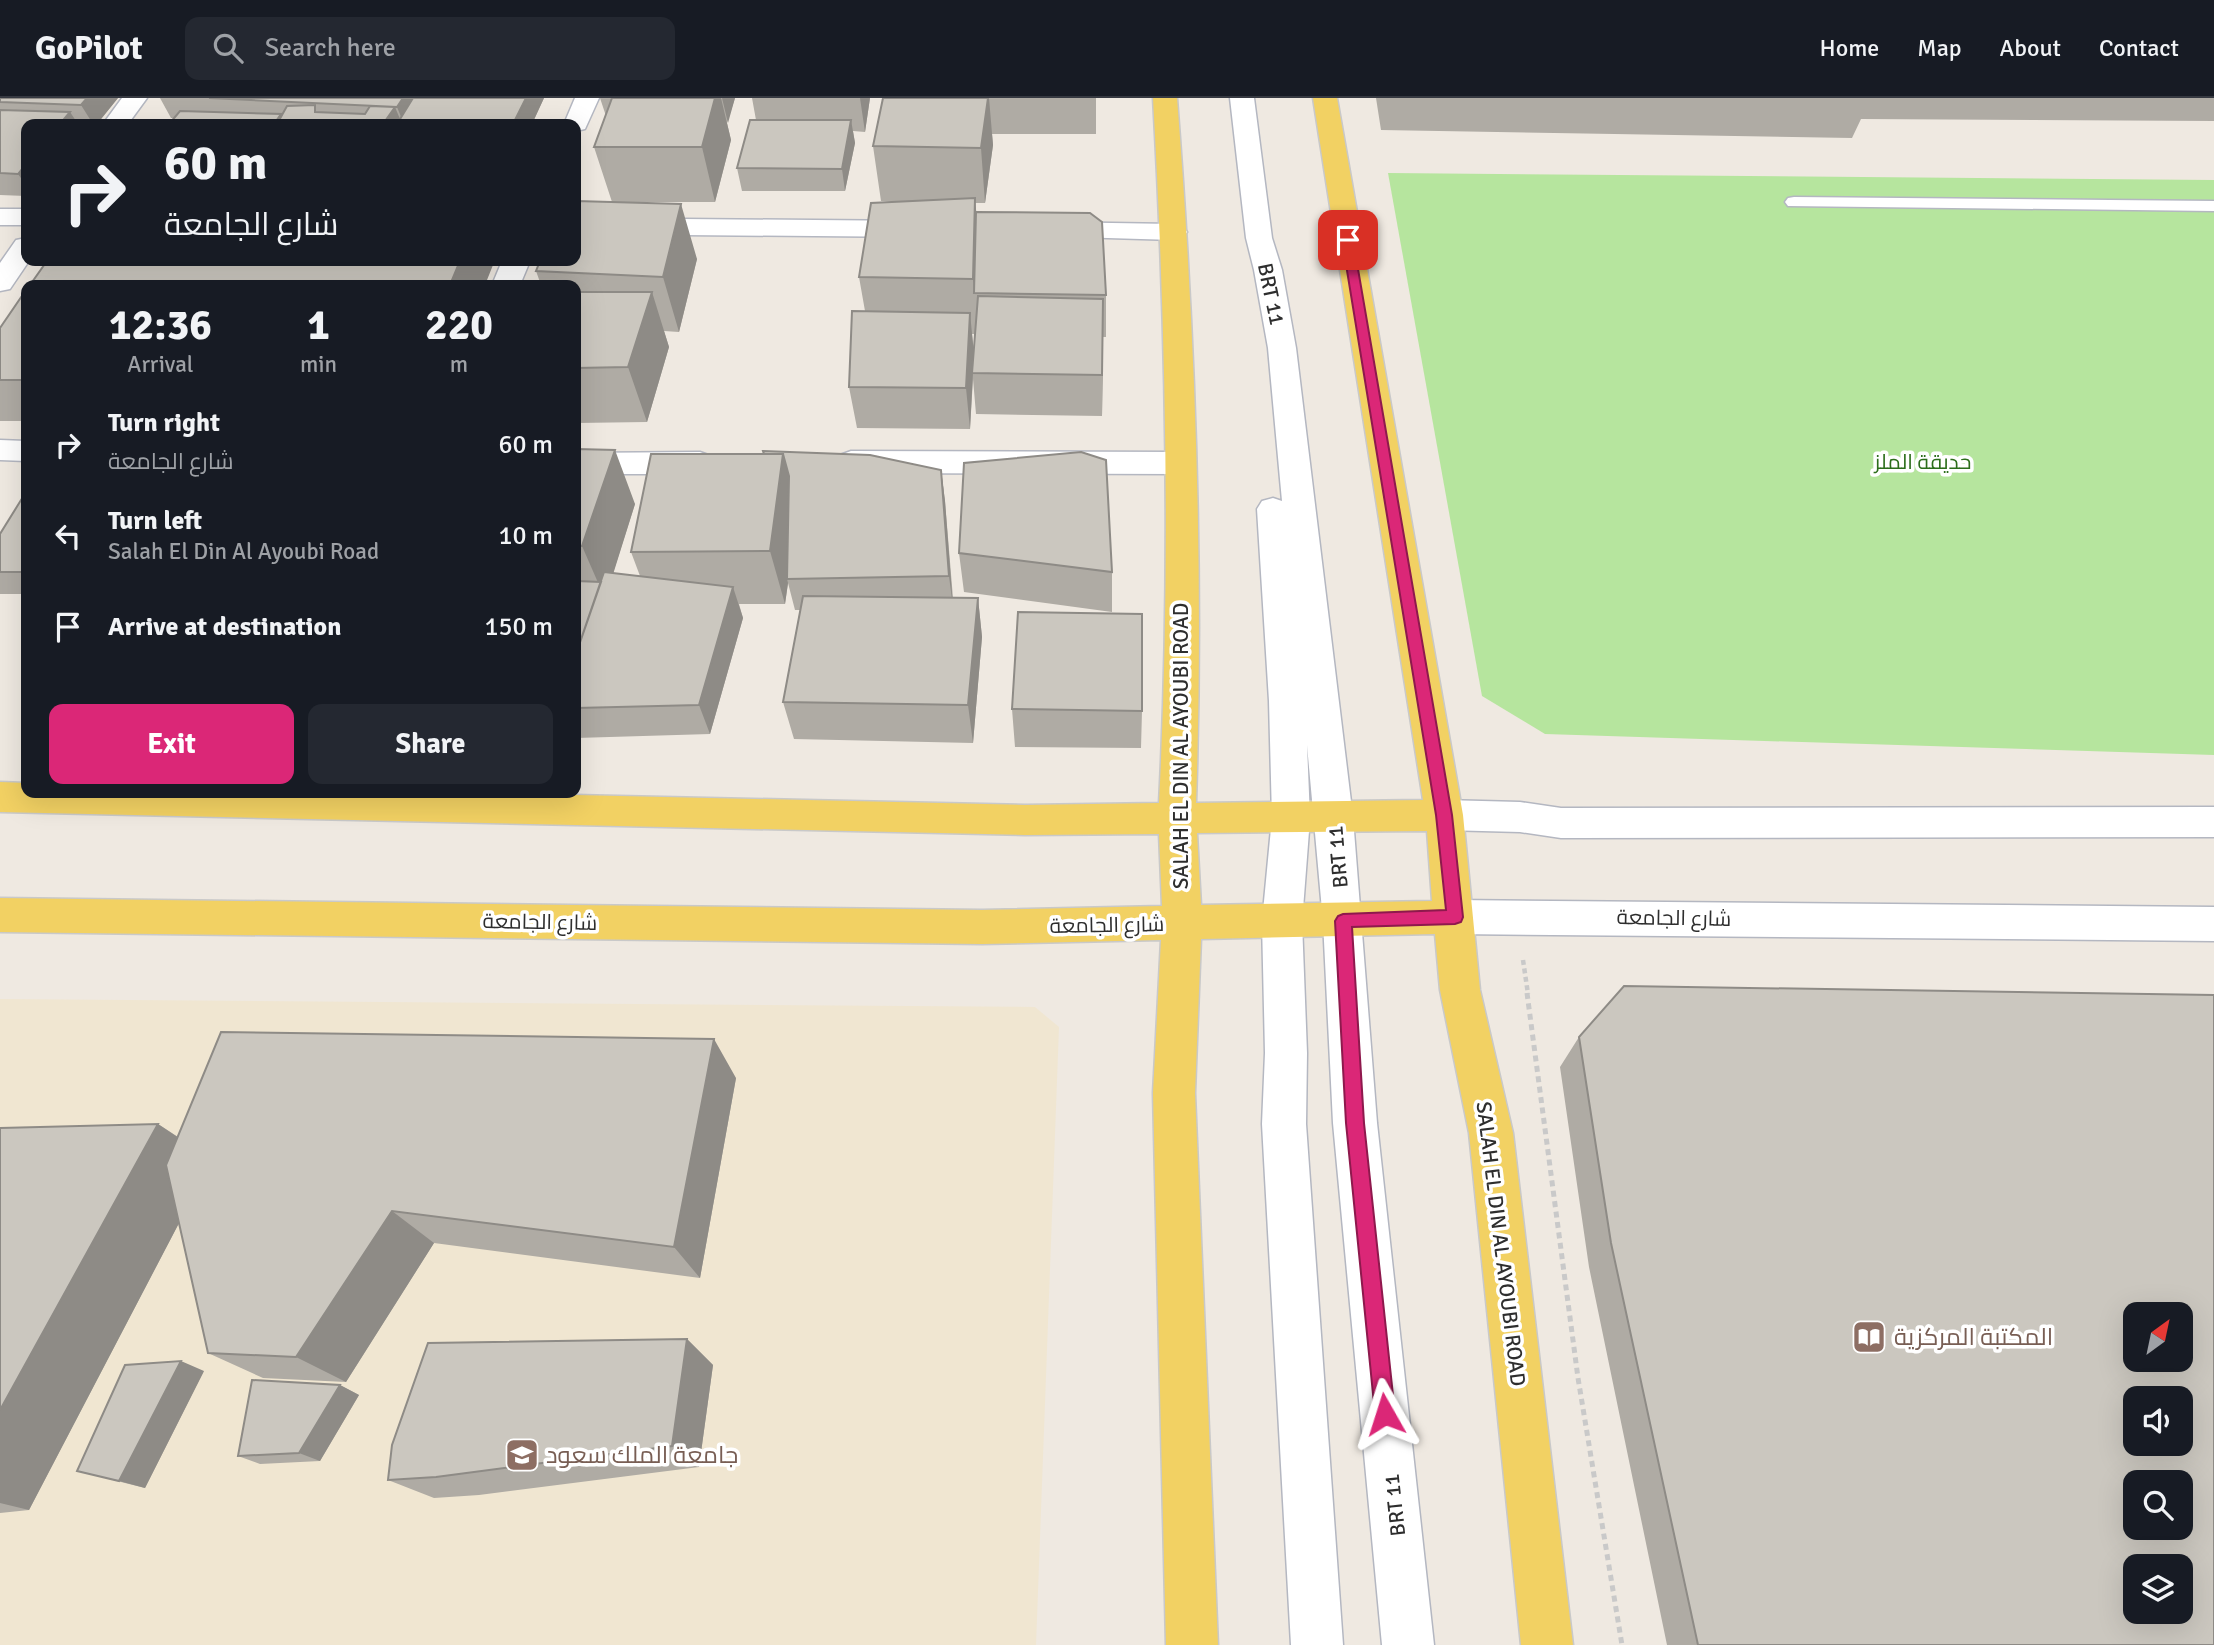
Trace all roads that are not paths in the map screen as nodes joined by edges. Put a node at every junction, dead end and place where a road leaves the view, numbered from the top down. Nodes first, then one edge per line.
1 (135, 98) edge
2 (587, 98) edge
3 (1165, 98) edge
4 (1242, 98) edge
5 (1325, 98) edge
6 (119, 119) edge
7 (578, 119) edge
8 (1794, 202) dead end
9 (2210, 210) edge
10 (0, 217) edge
11 (21, 217) edge
12 (581, 226) edge
13 (941, 229) edge
14 (1023, 230) edge
15 (1174, 232) junction
16 (21, 253) edge
17 (0, 283) edge
18 (0, 450) edge
19 (21, 451) edge
20 (821, 462) edge
21 (726, 463) edge
22 (1179, 463) junction
23 (581, 464) edge
24 (0, 797) edge
25 (21, 797) edge
26 (326, 798) edge
27 (1444, 815) junction
28 (1313, 818) junction
29 (1177, 819) junction
30 (2214, 822) edge
31 (0, 915) edge
32 (1455, 917) junction
33 (1343, 921) junction
34 (1282, 922) junction
35 (1182, 924) junction
36 (2214, 924) edge
37 (1192, 1645) edge
38 (1317, 1645) edge
39 (1408, 1645) edge
40 (1547, 1645) edge

1 - 6 main road
2 - 7 main road
3 - 15 main road, SALAH EL DIN AL AYOUBI ROAD
4 - 28 main road, BRT 11
5 - 27 main road, SALAH EL DIN AL AYOUBI ROAD
8 - 9 lane
10 - 11 main road
12 - 13 main road
14 - 15 main road
15 - 22 main road, SALAH EL DIN AL AYOUBI ROAD
16 - 17 main road
18 - 19 main road
20 - 22 main road
21 - 23 main road
22 - 29 main road, SALAH EL DIN AL AYOUBI ROAD
24 - 25 main road
26 - 29 main road
27 - 28 main road
27 - 30 main road
27 - 32 main road, SALAH EL DIN AL AYOUBI ROAD
28 - 29 main road
28 - 33 main road, BRT 11
28 - 34 main road, BRT 11
29 - 35 main road, SALAH EL DIN AL AYOUBI ROAD
31 - 35 main road, شارع الجامعة
32 - 33 main road, شارع الجامعة
32 - 36 main road, شارع الجامعة
32 - 40 main road, SALAH EL DIN AL AYOUBI ROAD
33 - 34 main road, شارع الجامعة
33 - 39 main road, BRT 11
34 - 35 main road, شارع الجامعة
34 - 38 main road, BRT 11
35 - 37 main road, SALAH EL DIN AL AYOUBI ROAD

